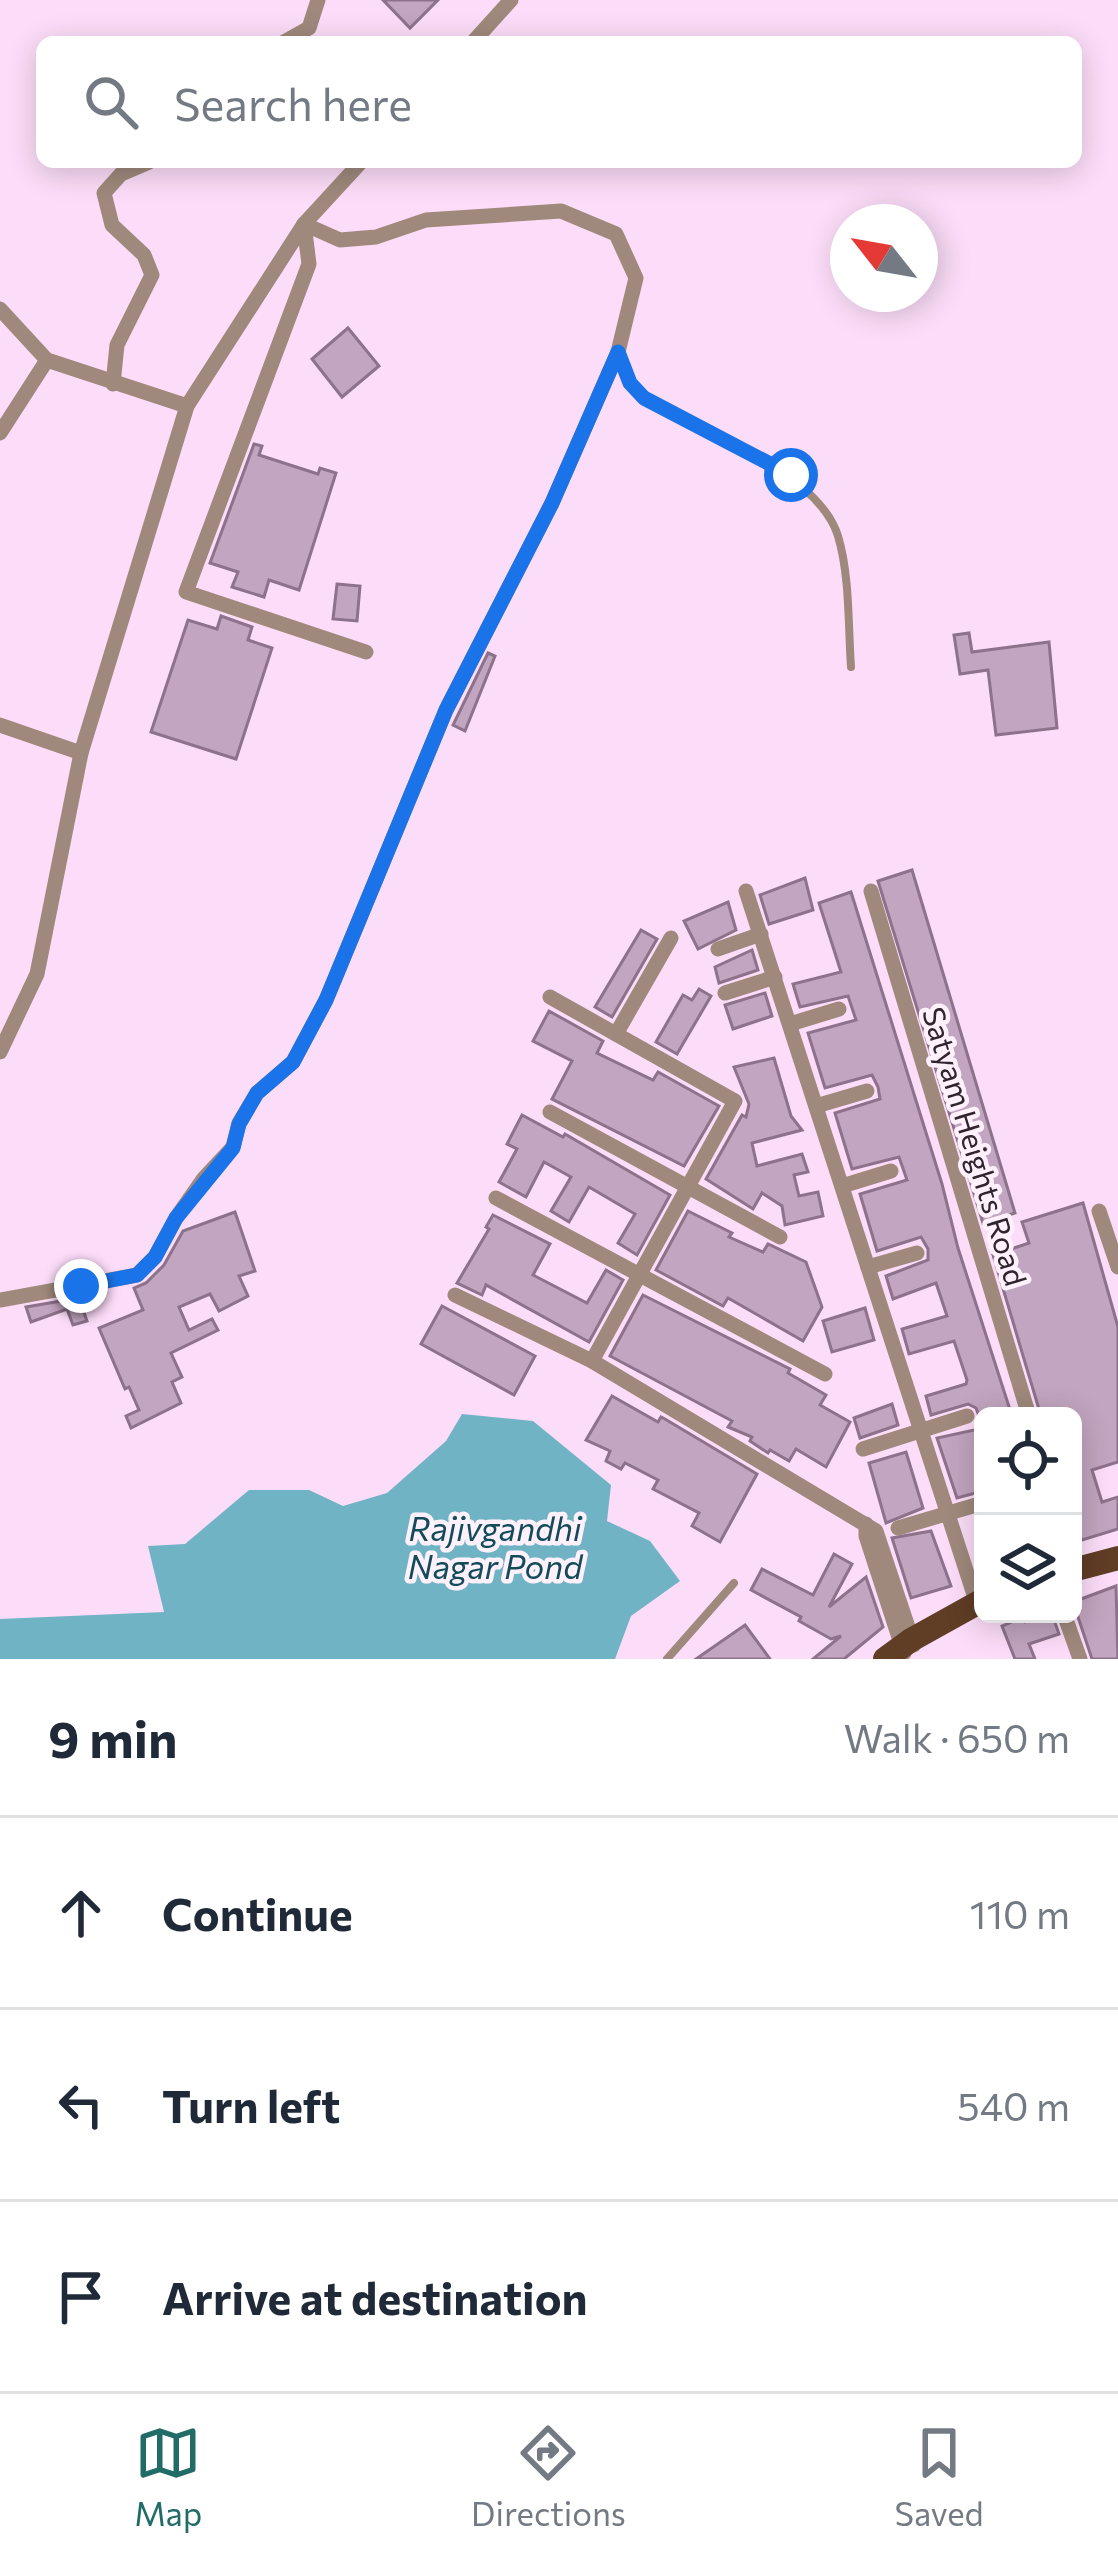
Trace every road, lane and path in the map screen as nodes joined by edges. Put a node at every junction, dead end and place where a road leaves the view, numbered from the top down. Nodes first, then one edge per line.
1 (318, 0) edge
2 (512, 0) edge
3 (295, 36) edge
4 (478, 36) edge
5 (136, 168) edge
6 (356, 168) edge
7 (304, 224) junction
8 (0, 310) edge
9 (618, 352) junction
10 (46, 360) junction
11 (113, 384) junction
12 (187, 406) junction
13 (0, 434) edge
14 (366, 652) dead end
15 (851, 667) dead end
16 (0, 725) edge
17 (81, 753) junction
18 (746, 891) dead end
19 (871, 891) dead end
20 (760, 934) junction
21 (671, 938) dead end
22 (718, 949) dead end
23 (775, 977) junction
24 (725, 993) dead end
25 (550, 997) dead end
26 (839, 1009) dead end
27 (790, 1024) junction
28 (616, 1034) junction
29 (1, 1046) edge
30 (867, 1091) dead end
31 (816, 1106) junction
32 (550, 1112) dead end
33 (891, 1172) dead end
34 (842, 1186) junction
35 (688, 1187) junction
36 (496, 1198) dead end
37 (1099, 1211) dead end
38 (780, 1237) dead end
39 (917, 1252) dead end
40 (868, 1268) junction
41 (1118, 1268) edge
42 (640, 1274) junction
43 (455, 1295) dead end
44 (0, 1300) edge
45 (592, 1361) junction
46 (825, 1374) dead end
47 (1026, 1407) edge
48 (967, 1416) dead end
49 (921, 1431) junction
50 (863, 1449) dead end
51 (974, 1506) edge
52 (947, 1514) junction
53 (898, 1528) dead end
54 (1118, 1558) edge
55 (1082, 1570) edge
56 (1118, 1570) edge
57 (1082, 1572) edge
58 (734, 1583) dead end
59 (974, 1588) edge
60 (974, 1611) edge
61 (1067, 1623) edge
62 (904, 1652) edge
63 (667, 1659) edge
64 (1080, 1659) edge

1 - 3 street
2 - 4 street
5 - 11 street
6 - 7 street
7 - 9 street
7 - 12 street
7 - 14 street
8 - 10 street
9 - 15 lane
9 - 44 street
10 - 11 street
10 - 13 street
11 - 12 street
12 - 17 street
16 - 17 street
17 - 29 street
18 - 20 street
19 - 47 street, Satyam Heights Road
20 - 22 street
20 - 23 street
21 - 28 street
23 - 24 street
23 - 27 street
25 - 28 street
26 - 27 street
27 - 31 street
28 - 35 street
30 - 31 street
31 - 34 street
32 - 35 street
33 - 34 street
34 - 40 street
35 - 38 street
35 - 42 street
36 - 42 street
37 - 41 street
39 - 40 street
40 - 49 street
42 - 45 street
42 - 46 street
43 - 45 street
45 - 62 street
48 - 49 street
49 - 50 street
49 - 52 street
51 - 52 street
52 - 53 street
52 - 59 street
54 - 55 main road
56 - 57 main road
58 - 63 lane
60 - 62 main road
61 - 64 street

